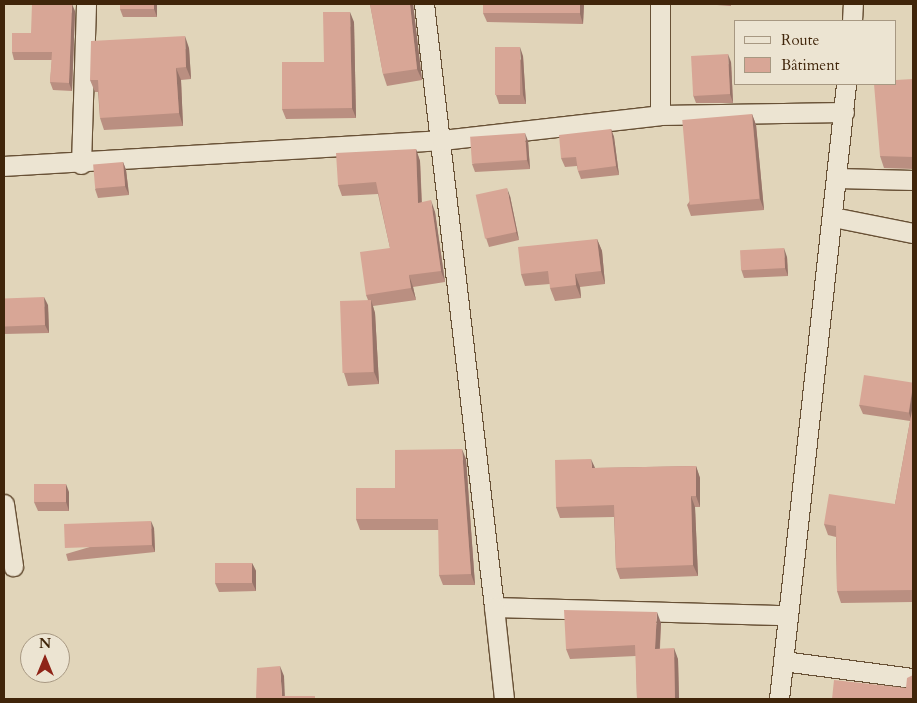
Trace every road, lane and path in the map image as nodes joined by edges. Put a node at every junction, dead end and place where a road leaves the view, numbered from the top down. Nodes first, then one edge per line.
1 (86, 4) edge
2 (424, 4) edge
3 (660, 4) edge
4 (853, 4) edge
5 (852, 20) edge
6 (846, 85) edge
7 (844, 112) junction
8 (660, 115) junction
9 (442, 140) junction
10 (81, 164) junction
11 (4, 166) edge
12 (837, 178) junction
13 (913, 180) edge
14 (833, 217) junction
15 (913, 233) edge
16 (4, 504) edge
17 (13, 566) dead end
18 (494, 607) junction
19 (786, 615) junction
20 (783, 661) junction
21 (913, 678) edge
22 (504, 699) edge
23 (779, 699) edge

1 - 10 street
2 - 9 street
3 - 8 street
4 - 5 street
6 - 7 street
7 - 8 street
7 - 12 street
8 - 9 street
9 - 10 street
9 - 18 street
10 - 11 street
12 - 13 street
12 - 14 street
14 - 15 street
14 - 19 street
16 - 17 street
18 - 19 street
18 - 22 street
19 - 20 street
20 - 21 street
20 - 23 street

